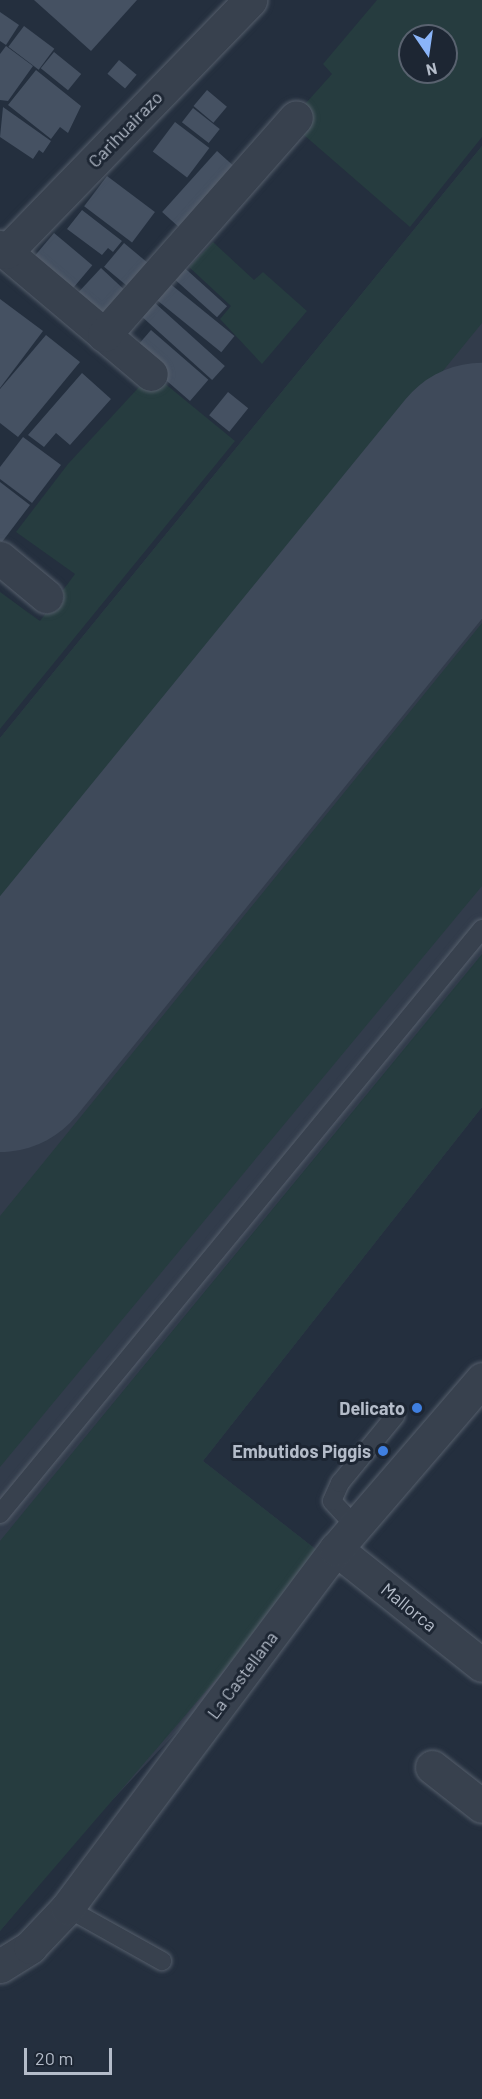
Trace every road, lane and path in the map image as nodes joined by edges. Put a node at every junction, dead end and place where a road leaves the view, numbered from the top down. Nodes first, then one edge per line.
1 (250, 0) edge
2 (296, 117) dead end
3 (3, 249) edge
4 (104, 335) junction
5 (151, 374) dead end
6 (0, 558) edge
7 (46, 596) dead end
8 (482, 929) edge
9 (482, 1379) edge
10 (395, 1416) dead end
11 (0, 1514) edge
12 (346, 1538) junction
13 (482, 1665) edge
14 (432, 1767) dead end
15 (482, 1806) edge
16 (67, 1908) junction
17 (162, 1961) dead end
18 (0, 1966) edge

1 - 3 street, Carihuairazo
2 - 4 street
3 - 4 street
4 - 5 street
6 - 7 street
8 - 11 lane
9 - 12 street, La Castellana
10 - 12 lane
12 - 13 street, Mallorca
12 - 16 street, La Castellana
14 - 15 street
16 - 17 lane
16 - 18 street, La Castellana

